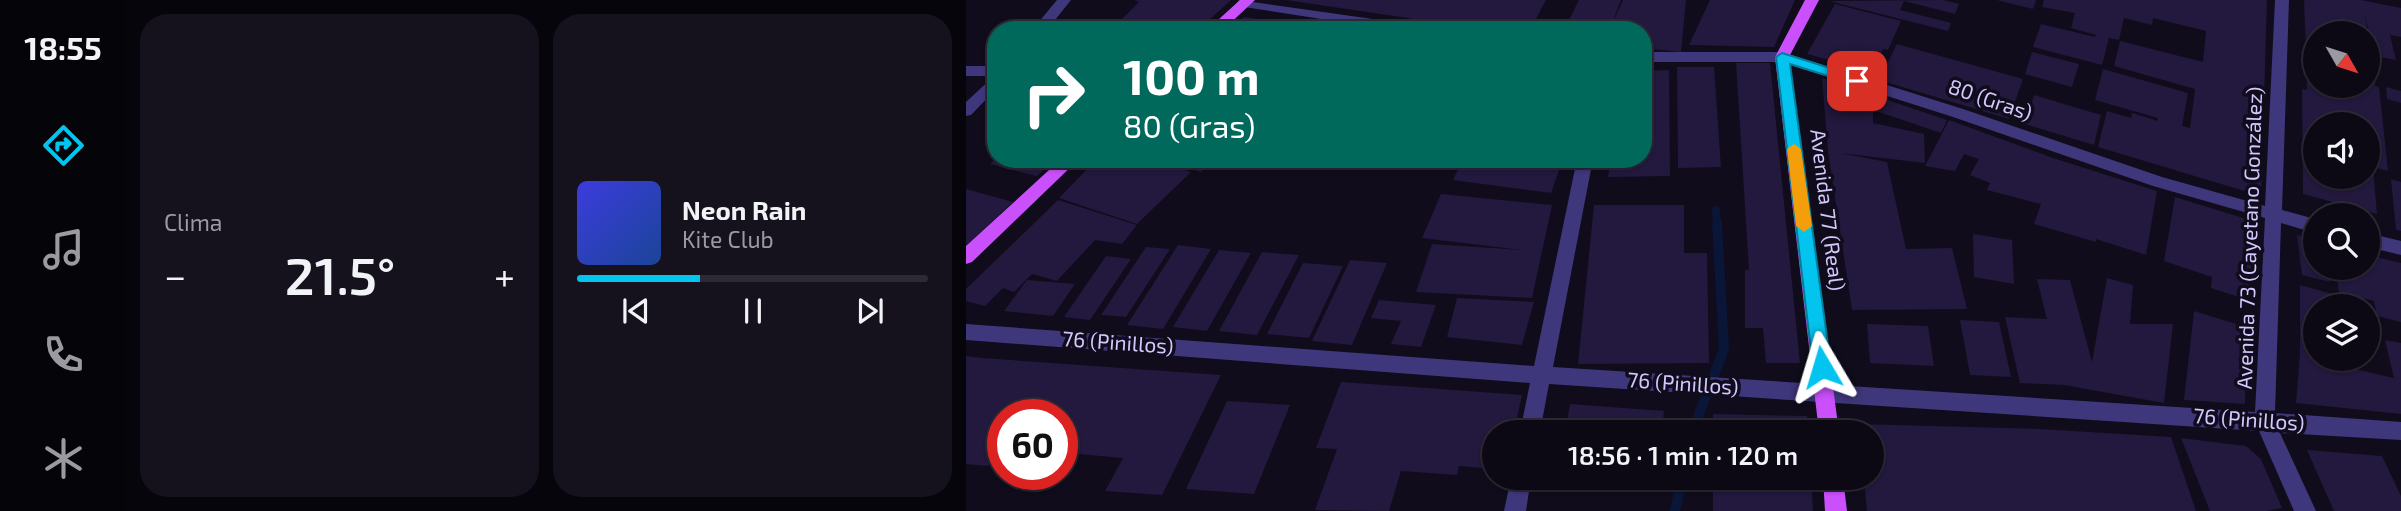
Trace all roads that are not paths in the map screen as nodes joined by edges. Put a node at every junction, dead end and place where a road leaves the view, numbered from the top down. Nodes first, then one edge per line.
1 (1064, 0) edge
2 (1812, 0) edge
3 (2282, 0) edge
4 (1246, 1) edge
5 (1046, 21) edge
6 (1224, 21) edge
7 (1367, 21) edge
8 (1652, 57) edge
9 (1782, 57) junction
10 (966, 71) edge
11 (987, 71) edge
12 (987, 89) edge
13 (966, 111) edge
14 (1061, 168) edge
15 (1583, 168) edge
16 (2273, 216) junction
17 (2303, 223) edge
18 (2380, 243) edge
19 (2401, 248) edge
20 (966, 257) edge
21 (966, 332) edge
22 (1541, 375) junction
23 (1825, 393) junction
24 (1532, 420) edge
25 (1828, 420) edge
26 (2265, 421) junction
27 (2401, 431) edge
28 (1519, 490) edge
29 (1834, 490) edge
30 (1515, 511) edge
31 (1836, 511) edge
32 (2305, 511) edge

1 - 5 street
2 - 9 main road
3 - 16 street, Avenida 73 (Cayetano González)
4 - 6 main road
4 - 7 street
8 - 9 street, 80 (Gras)
9 - 16 street, 80 (Gras)
9 - 23 main road, Avenida 77 (Real)
10 - 11 street
12 - 13 street
14 - 20 main road
15 - 22 street
16 - 17 street, 80 (Gras)
16 - 26 street, Avenida 73 (Cayetano González)
18 - 19 street
21 - 22 street, 76 (Pinillos)
22 - 23 street, 76 (Pinillos)
22 - 24 street
23 - 25 main road, Avenida 77 (Real)
23 - 26 street, 76 (Pinillos)
26 - 27 street, 76 (Pinillos)
26 - 32 street, Avenida 73 (Cayetano González)
28 - 30 street
29 - 31 main road

